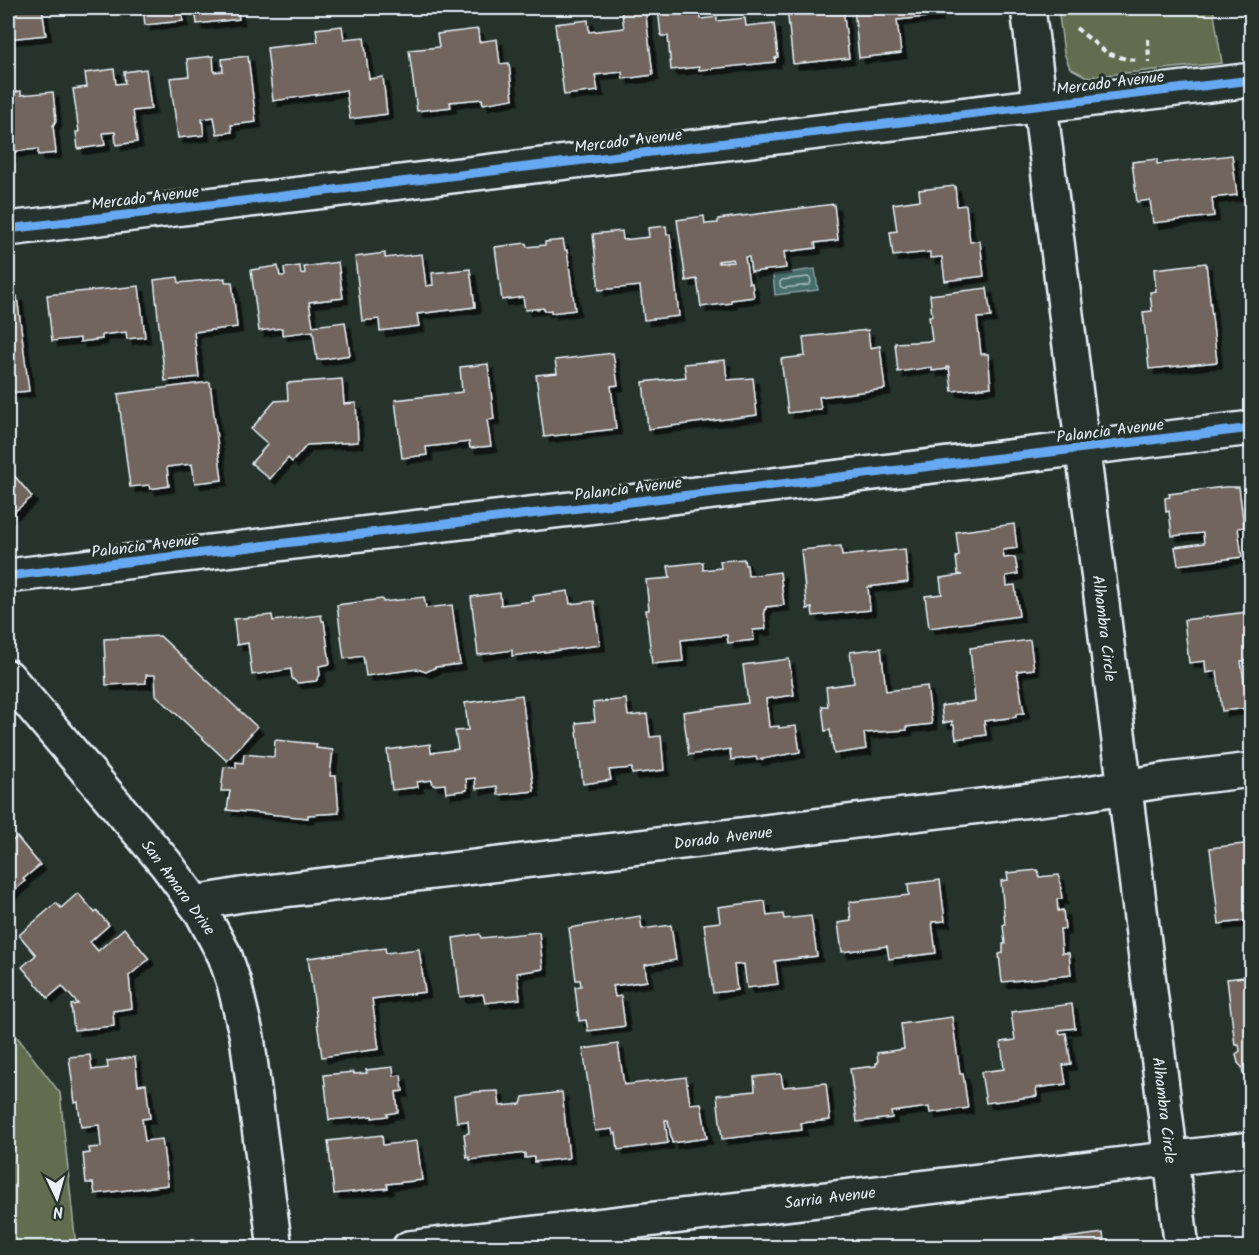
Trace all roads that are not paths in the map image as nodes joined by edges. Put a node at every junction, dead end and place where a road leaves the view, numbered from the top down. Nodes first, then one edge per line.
1 (1028, 8) edge
2 (1251, 80) edge
3 (1041, 106) junction
4 (8, 229) edge
5 (1251, 428) edge
6 (1082, 448) junction
7 (8, 576) edge
8 (8, 677) edge
9 (1251, 770) edge
10 (1124, 786) junction
11 (195, 903) junction
12 (1251, 1149) edge
13 (1171, 1158) junction
14 (275, 1248) edge
15 (409, 1248) edge
16 (1182, 1248) edge

1 - 3 street, Alhambra Circle
2 - 3 street, Mercado Avenue
3 - 4 street, Mercado Avenue
3 - 6 street, Alhambra Circle
5 - 6 street, Palancia Avenue
6 - 7 street, Palancia Avenue
6 - 10 street, Alhambra Circle
8 - 11 street, San Amaro Drive
9 - 10 street, Dorado Avenue
10 - 11 street, Dorado Avenue
10 - 13 street, Alhambra Circle
11 - 14 street, San Amaro Drive
12 - 13 street, Sarria Avenue
13 - 15 street, Sarria Avenue
13 - 16 street, Alhambra Circle

